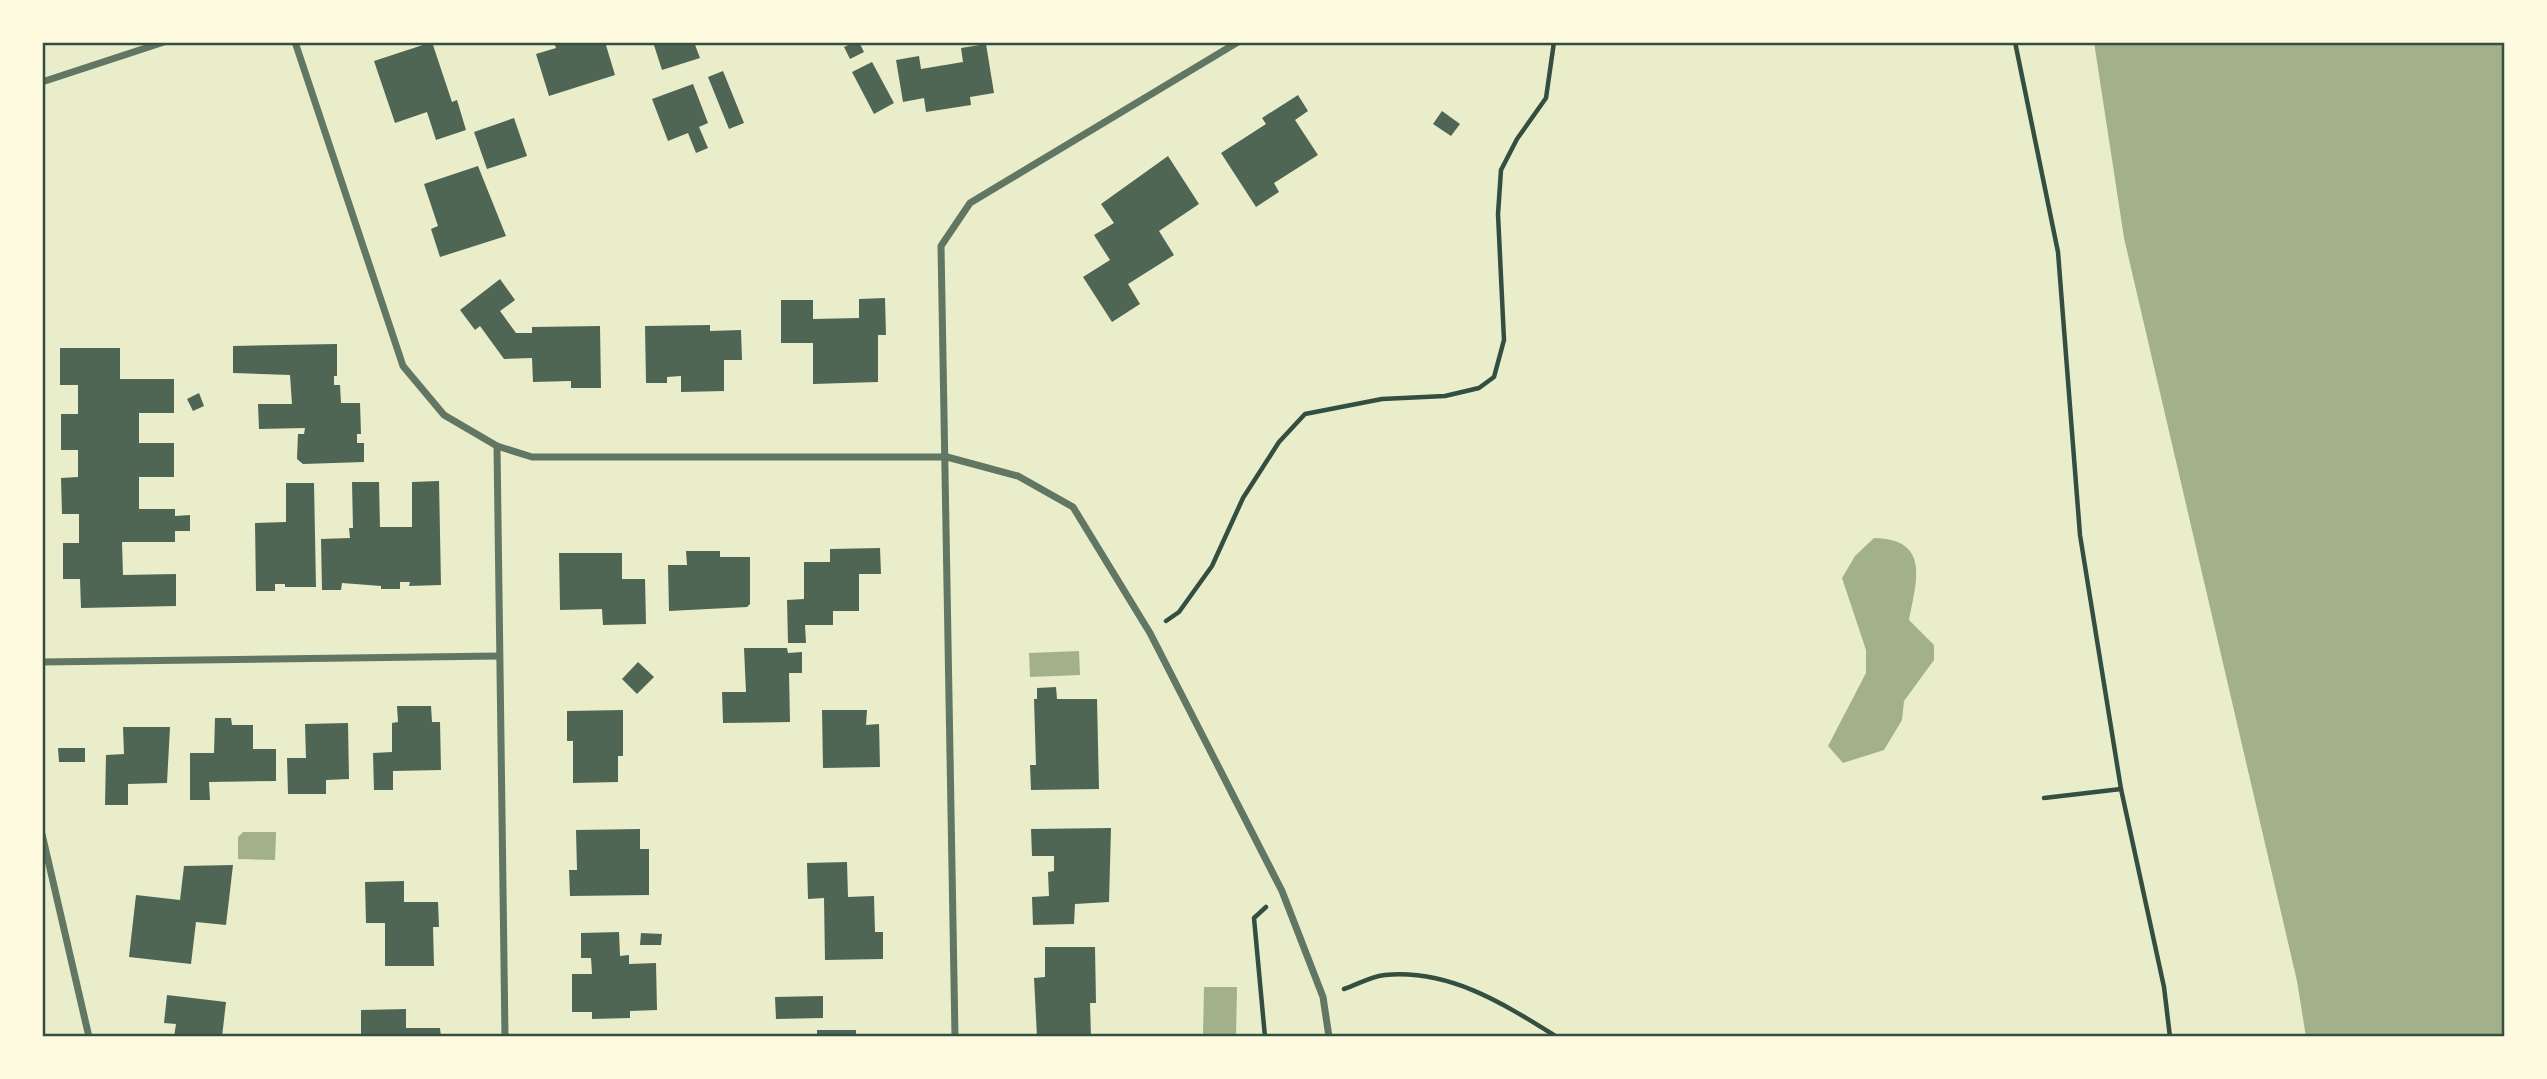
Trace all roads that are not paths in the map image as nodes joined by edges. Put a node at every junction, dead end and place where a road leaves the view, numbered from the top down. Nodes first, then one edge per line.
1 (164, 42) edge
2 (295, 42) edge
3 (1238, 42) edge
4 (42, 82) edge
5 (497, 446) junction
6 (947, 457) junction
7 (498, 656) junction
8 (42, 662) edge
9 (42, 834) edge
10 (89, 1037) edge
11 (505, 1037) edge
12 (955, 1037) edge
13 (1329, 1037) edge

1 - 4 street
2 - 5 street
3 - 6 street
5 - 6 street
5 - 7 street
6 - 12 street
6 - 13 street
7 - 8 street
7 - 11 street
9 - 10 street

